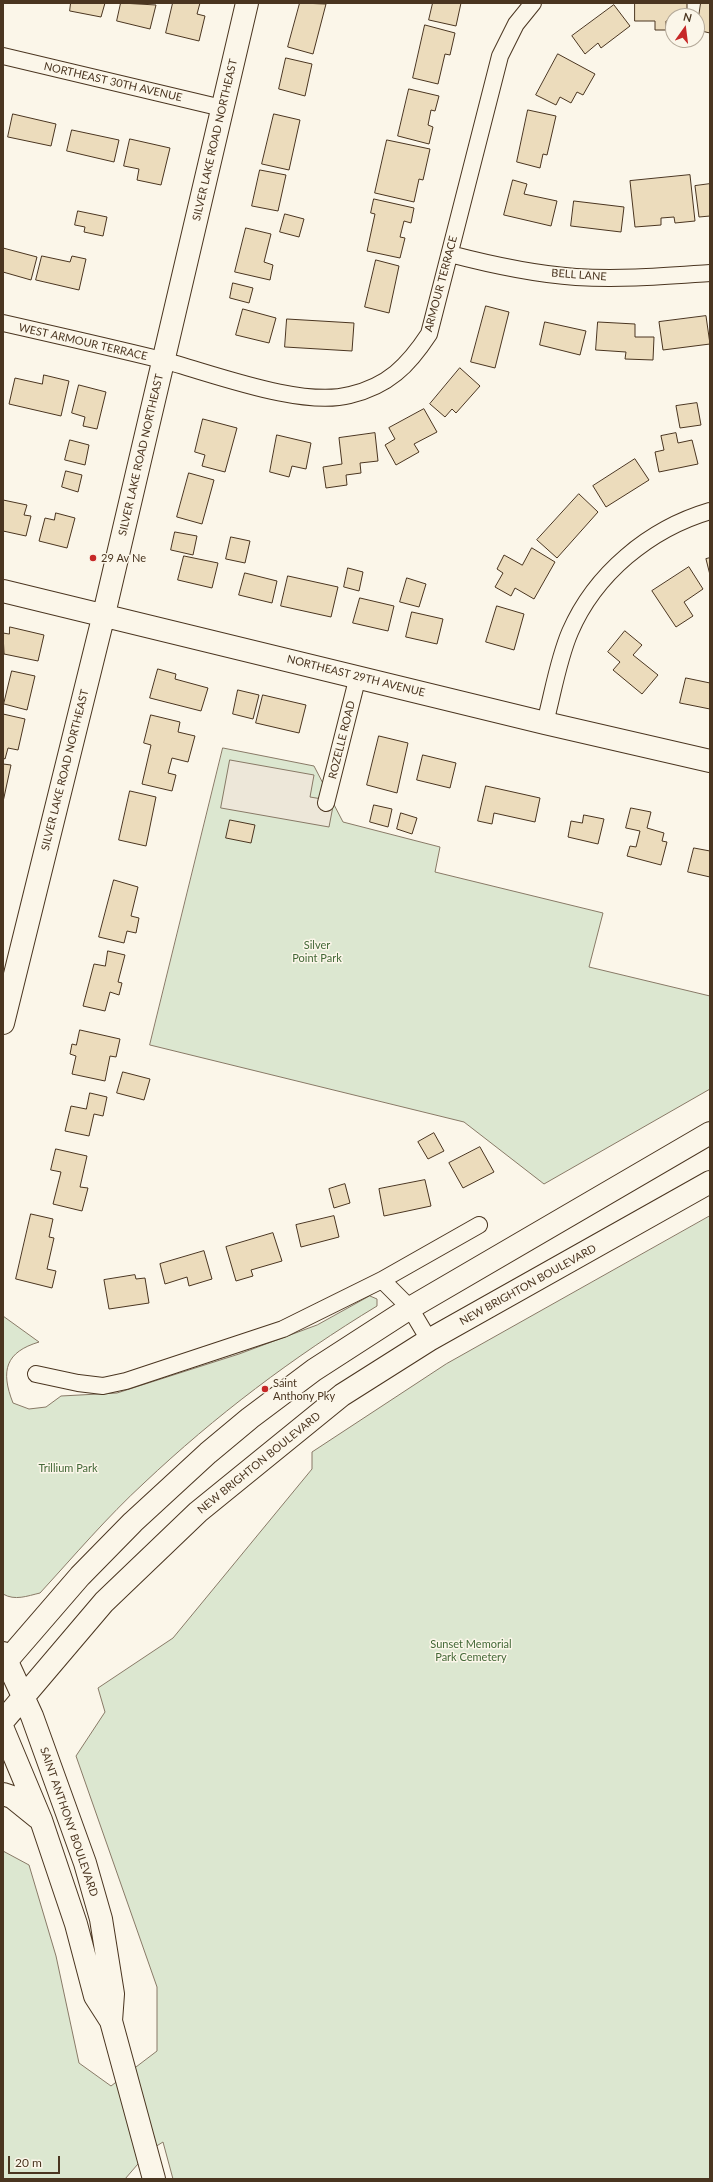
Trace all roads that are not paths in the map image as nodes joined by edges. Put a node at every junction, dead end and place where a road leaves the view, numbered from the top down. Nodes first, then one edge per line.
1 (247, 3) edge
2 (533, 3) edge
3 (3, 56) edge
4 (222, 108) junction
5 (450, 254) junction
6 (710, 272) edge
7 (3, 323) edge
8 (163, 360) junction
9 (710, 511) edge
10 (3, 591) edge
11 (104, 614) junction
12 (358, 676) junction
13 (545, 723) junction
14 (710, 761) edge
15 (326, 803) dead end
16 (3, 1023) edge
17 (710, 1133) edge
18 (710, 1182) edge
19 (479, 1225) dead end
20 (382, 1280) junction
21 (410, 1308) junction
22 (429, 1340) junction
23 (36, 1374) dead end
24 (4, 1660) edge
25 (23, 1697) junction
26 (3, 1721) edge
27 (3, 1729) edge
28 (3, 1794) edge
29 (41, 1820) junction
30 (111, 2021) junction
31 (154, 2179) edge

1 - 4 main road, SILVER LAKE ROAD NORTHEAST
2 - 5 street, ARMOUR TERRACE
3 - 4 street, NORTHEAST 30TH AVENUE
4 - 8 main road, SILVER LAKE ROAD NORTHEAST
5 - 6 street, BELL LANE
5 - 8 street, ARMOUR TERRACE
7 - 8 street, WEST ARMOUR TERRACE
8 - 11 main road, SILVER LAKE ROAD NORTHEAST
9 - 13 street
10 - 11 main road, NORTHEAST 29TH AVENUE
11 - 12 main road, NORTHEAST 29TH AVENUE
11 - 16 main road, SILVER LAKE ROAD NORTHEAST
12 - 13 main road, NORTHEAST 29TH AVENUE
12 - 15 street, ROZELLE ROAD
13 - 14 main road, NORTHEAST 29TH AVENUE
17 - 21 main road
18 - 22 main road, NEW BRIGHTON BOULEVARD
19 - 20 street
20 - 21 street
20 - 23 street
21 - 22 street
21 - 24 main road
22 - 25 main road, NEW BRIGHTON BOULEVARD
24 - 25 main road, SAINT ANTHONY BOULEVARD
25 - 26 main road, NEW BRIGHTON BOULEVARD
25 - 30 main road, SAINT ANTHONY BOULEVARD
27 - 29 main road, SAINT ANTHONY BOULEVARD
28 - 29 main road
29 - 30 main road, SAINT ANTHONY BOULEVARD
30 - 31 main road, SAINT ANTHONY BOULEVARD

